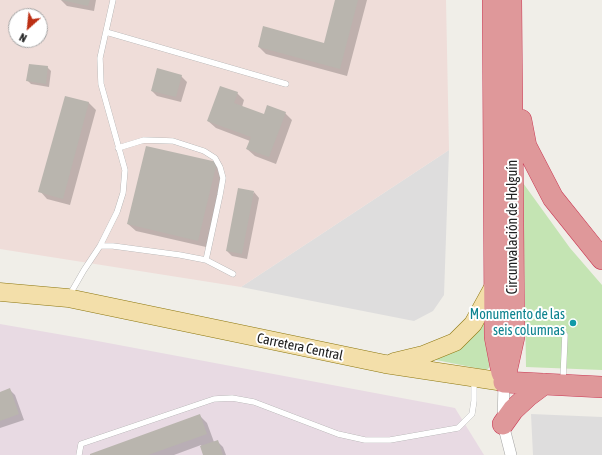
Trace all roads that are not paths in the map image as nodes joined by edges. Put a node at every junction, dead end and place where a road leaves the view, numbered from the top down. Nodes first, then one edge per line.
1 (113, 0) edge
2 (493, 0) edge
3 (511, 0) edge
4 (106, 32) junction
5 (512, 78) junction
6 (286, 84) dead end
7 (118, 148) junction
8 (100, 246) junction
9 (602, 259) edge
10 (206, 260) junction
11 (233, 274) dead end
12 (495, 284) junction
13 (0, 292) edge
14 (68, 298) junction
15 (565, 335) dead end
16 (385, 364) junction
17 (474, 378) junction
18 (504, 382) junction
19 (554, 384) junction
20 (602, 387) edge
21 (503, 424) junction
22 (79, 455) edge
23 (511, 455) edge

1 - 4 lane
2 - 12 highway, Circunvalación de Holguín
3 - 5 highway, Circunvalación de Holguín
4 - 6 lane
4 - 7 lane
5 - 9 highway
5 - 18 highway, Circunvalación de Holguín
7 - 8 lane
7 - 10 lane
8 - 10 lane
8 - 14 lane
10 - 11 lane
12 - 16 main road
12 - 18 highway, Circunvalación de Holguín
13 - 14 main road, Carretera Central
14 - 16 main road, Carretera Central
15 - 19 lane
16 - 17 main road, Carretera Central
17 - 18 main road, Carretera Central
17 - 22 lane
18 - 19 highway, Carretera Central
18 - 21 street
19 - 20 highway, Carretera Central
19 - 21 highway
21 - 23 street

